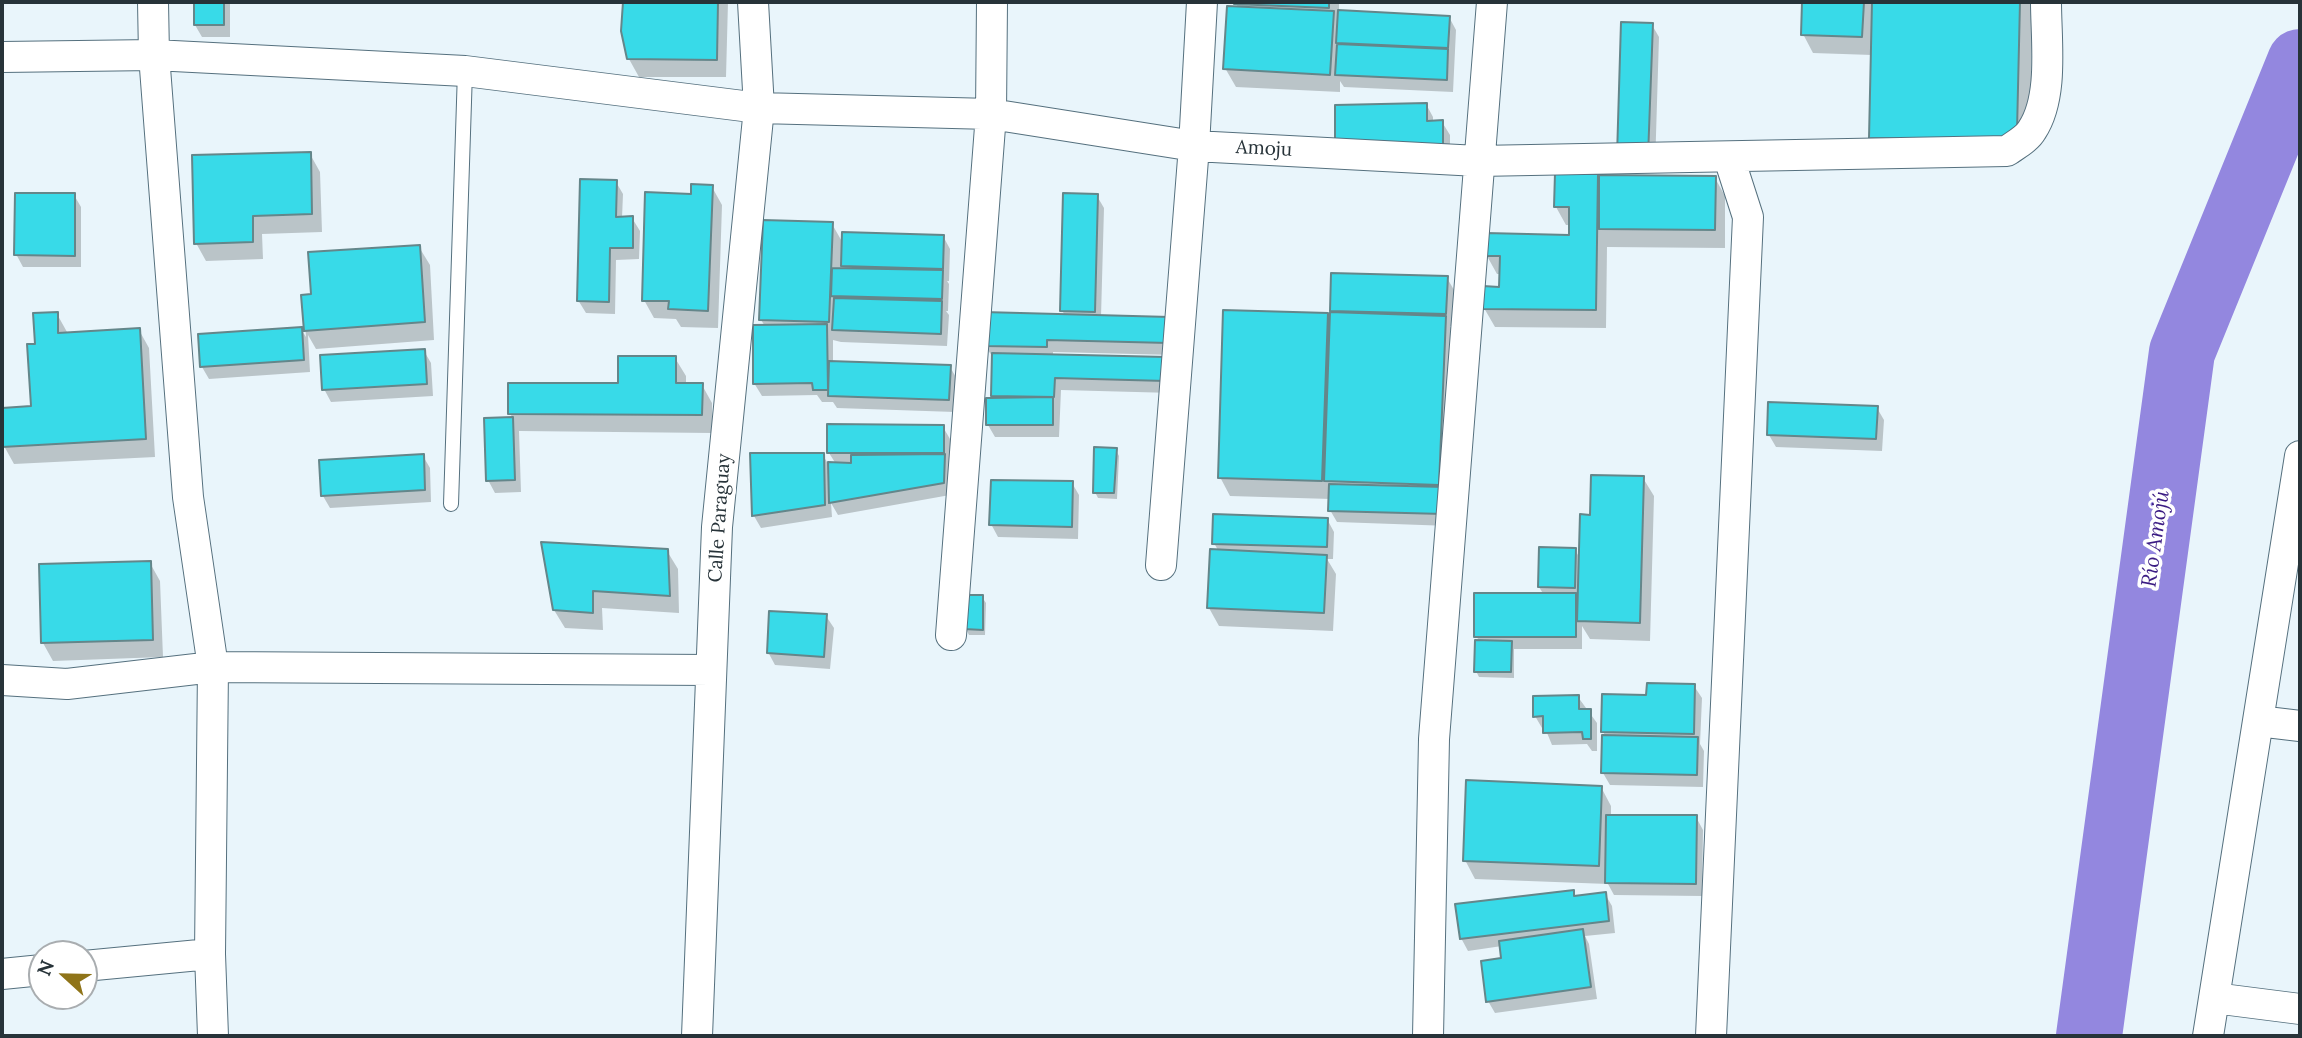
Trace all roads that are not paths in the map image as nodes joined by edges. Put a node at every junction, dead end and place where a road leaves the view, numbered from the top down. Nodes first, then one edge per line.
1 (153, 2) edge
2 (753, 2) edge
3 (992, 2) edge
4 (1202, 2) edge
5 (1492, 2) edge
6 (2046, 2) edge
7 (154, 55) junction
8 (2, 57) edge
9 (466, 71) junction
10 (759, 108) junction
11 (991, 114) junction
12 (1194, 146) junction
13 (1728, 158) junction
14 (1478, 161) junction
15 (2300, 456) edge
16 (451, 504) dead end
17 (1161, 565) dead end
18 (951, 635) dead end
19 (213, 667) junction
20 (711, 670) junction
21 (2, 680) edge
22 (2258, 721) junction
23 (2300, 726) edge
24 (210, 954) junction
25 (98, 965) edge
26 (28, 971) edge
27 (2, 974) edge
28 (2214, 998) junction
29 (2300, 1009) edge
30 (213, 1036) edge
31 (697, 1036) edge
32 (1428, 1036) edge
33 (1711, 1036) edge
34 (2208, 1036) edge

1 - 7 street
2 - 10 street, Calle Paraguay
3 - 11 street
4 - 12 street
5 - 14 street
6 - 13 street, Amoju
7 - 8 street, Amoju
7 - 9 street, Amoju
7 - 19 street
9 - 10 street, Amoju
9 - 16 lane
10 - 11 street, Amoju
10 - 20 street, Calle Paraguay
11 - 12 street, Amoju
11 - 18 street
12 - 14 street, Amoju
12 - 17 street
13 - 14 street, Amoju
13 - 33 street
14 - 32 street
15 - 22 street
19 - 20 street
19 - 21 street
19 - 24 street
20 - 31 street, Calle Paraguay
22 - 23 street
22 - 28 street
24 - 25 street
24 - 30 street
26 - 27 street
28 - 29 street
28 - 34 street

